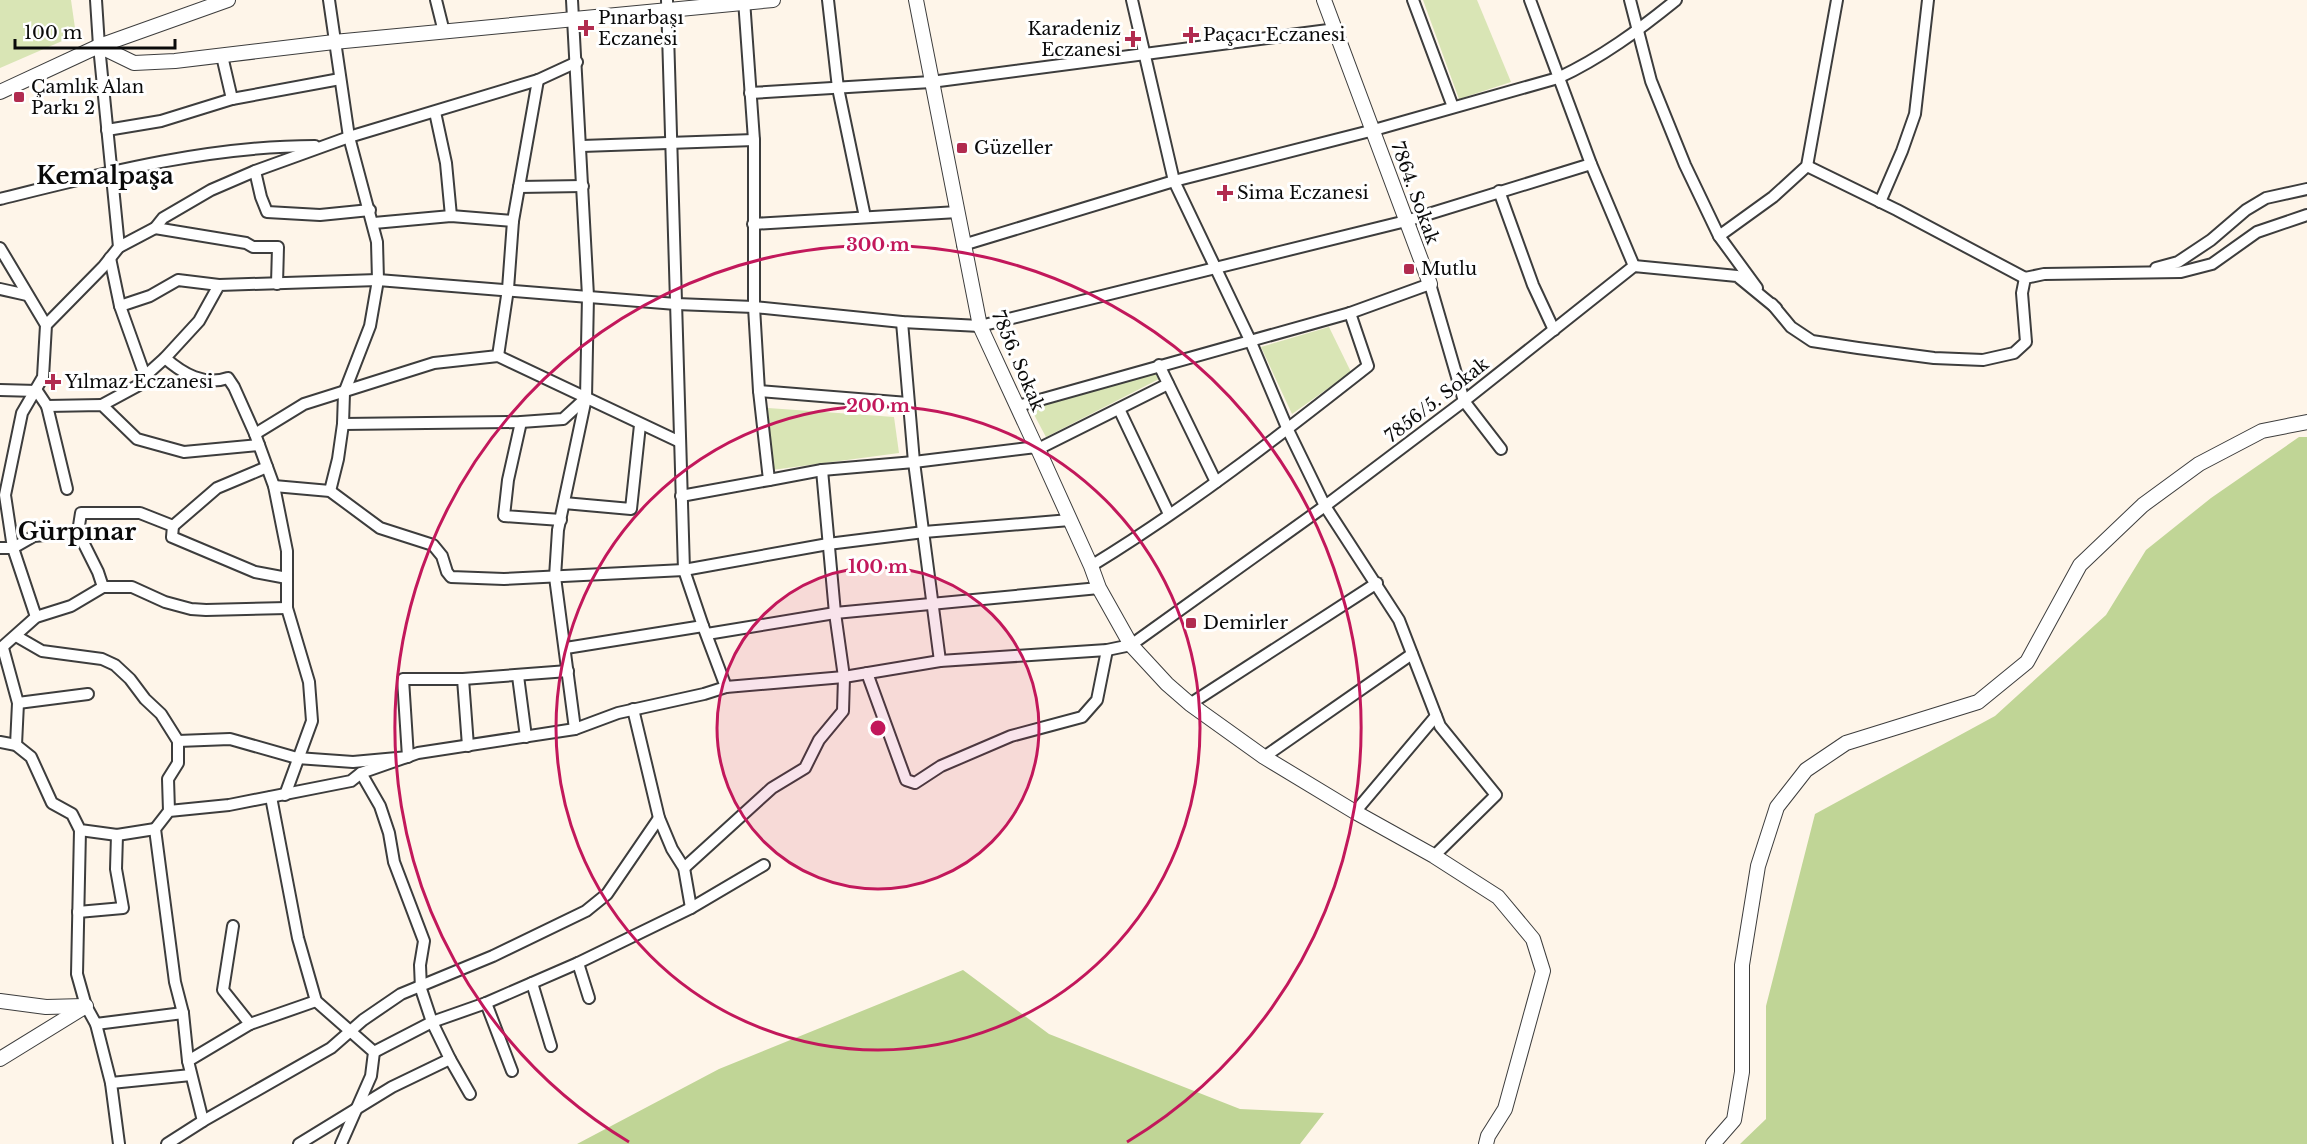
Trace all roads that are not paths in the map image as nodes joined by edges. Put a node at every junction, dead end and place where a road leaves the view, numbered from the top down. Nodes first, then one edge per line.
1 (96, 0) edge
2 (228, 0) edge
3 (329, 0) edge
4 (436, 0) edge
5 (572, 0) edge
6 (773, 0) edge
7 (828, 0) edge
8 (916, 0) edge
9 (1131, 0) edge
10 (1324, 0) edge
11 (1413, 0) edge
12 (1530, 0) edge
13 (1630, 0) edge
14 (1676, 0) edge
15 (1837, 0) edge
16 (1928, 0) edge
17 (744, 1) edge
18 (667, 5) edge
19 (573, 20) junction
20 (1336, 29) junction
21 (1638, 31) junction
22 (444, 32) junction
23 (334, 42) junction
24 (99, 46) junction
25 (1142, 53) junction
26 (222, 56) junction
27 (577, 62) junction
28 (1558, 78) junction
29 (340, 79) junction
30 (538, 80) junction
31 (931, 82) junction
32 (838, 88) junction
33 (0, 92) edge
34 (750, 93) junction
35 (232, 99) junction
36 (1453, 107) junction
37 (435, 112) junction
38 (107, 130) junction
39 (1374, 130) junction
40 (349, 137) junction
41 (754, 140) junction
42 (670, 141) junction
43 (324, 146) junction
44 (582, 146) junction
45 (1591, 164) junction
46 (1806, 166) junction
47 (111, 171) junction
48 (255, 171) junction
49 (1173, 181) junction
50 (583, 186) junction
51 (519, 187) junction
52 (2307, 189) edge
53 (1499, 191) junction
54 (0, 199) edge
55 (1880, 202) junction
56 (370, 210) junction
57 (958, 212) junction
58 (2307, 215) edge
59 (451, 216) junction
60 (865, 217) junction
61 (513, 221) junction
62 (1406, 221) junction
63 (374, 224) junction
64 (753, 224) junction
65 (154, 228) junction
66 (1719, 236) junction
67 (963, 246) junction
68 (119, 247) junction
69 (0, 248) edge
70 (110, 258) junction
71 (1634, 266) junction
72 (1215, 267) junction
73 (2139, 274) junction
74 (2025, 278) junction
75 (378, 280) junction
76 (277, 284) junction
77 (1430, 284) junction
78 (219, 285) junction
79 (0, 289) edge
80 (508, 289) junction
81 (27, 295) junction
82 (588, 296) junction
83 (676, 304) junction
84 (120, 306) junction
85 (754, 307) junction
86 (1776, 308) junction
87 (1350, 313) junction
88 (902, 322) junction
89 (46, 325) junction
90 (980, 326) junction
91 (1554, 330) junction
92 (1250, 340) junction
93 (498, 357) junction
94 (165, 358) junction
95 (1159, 365) junction
96 (145, 376) junction
97 (1168, 384) junction
98 (0, 390) edge
99 (37, 391) junction
100 (759, 391) junction
101 (344, 393) junction
102 (586, 398) junction
103 (1464, 401) junction
104 (908, 403) junction
105 (102, 405) junction
106 (47, 406) junction
107 (1018, 406) junction
108 (1119, 409) junction
109 (520, 422) junction
110 (2307, 422) edge
111 (343, 424) junction
112 (640, 425) junction
113 (1288, 430) junction
114 (255, 434) junction
115 (680, 442) junction
116 (259, 445) junction
117 (1037, 448) junction
118 (1501, 448) dead end
119 (914, 462) junction
120 (267, 467) junction
121 (822, 470) junction
122 (769, 480) junction
123 (1216, 482) junction
124 (274, 486) junction
125 (67, 489) dead end
126 (330, 491) junction
127 (3, 495) edge
128 (681, 496) junction
129 (564, 503) junction
130 (1325, 506) junction
131 (1169, 514) junction
132 (561, 520) junction
133 (1070, 520) junction
134 (173, 526) junction
135 (78, 532) junction
136 (924, 532) junction
137 (828, 544) junction
138 (0, 548) edge
139 (13, 548) junction
140 (1091, 566) junction
141 (684, 570) junction
142 (555, 577) junction
143 (287, 578) junction
144 (1377, 583) junction
145 (103, 587) junction
146 (1099, 588) junction
147 (932, 605) junction
148 (287, 608) junction
149 (835, 613) junction
150 (36, 617) junction
151 (705, 630) junction
152 (16, 636) junction
153 (1131, 645) junction
154 (1, 648) edge
155 (566, 648) junction
156 (1107, 650) junction
157 (1412, 654) junction
158 (940, 661) junction
159 (568, 671) junction
160 (867, 673) junction
161 (518, 676) junction
162 (844, 677) junction
163 (463, 679) junction
164 (726, 687) junction
165 (87, 694) dead end
166 (18, 703) junction
167 (1190, 704) junction
168 (633, 709) junction
169 (1436, 716) junction
170 (575, 729) junction
171 (526, 737) junction
172 (178, 741) junction
173 (0, 742) edge
174 (16, 745) junction
175 (468, 746) junction
176 (408, 757) junction
177 (1264, 757) junction
178 (297, 758) junction
179 (361, 774) junction
180 (285, 795) junction
181 (271, 797) junction
182 (169, 811) junction
183 (1355, 812) junction
184 (659, 818) junction
185 (155, 829) junction
186 (80, 831) junction
187 (117, 835) junction
188 (1434, 855) junction
189 (764, 865) dead end
190 (684, 868) junction
191 (691, 908) junction
192 (78, 912) junction
193 (233, 926) dead end
194 (578, 963) junction
195 (532, 983) junction
196 (421, 985) junction
197 (589, 998) dead end
198 (0, 1001) edge
199 (316, 1001) junction
200 (486, 1003) junction
201 (86, 1006) junction
202 (183, 1013) junction
203 (432, 1022) junction
204 (96, 1024) junction
205 (250, 1024) junction
206 (351, 1031) junction
207 (551, 1046) dead end
208 (374, 1052) junction
209 (0, 1059) edge
210 (450, 1059) junction
211 (188, 1061) junction
212 (512, 1071) dead end
213 (191, 1075) junction
214 (111, 1083) junction
215 (470, 1094) dead end
216 (358, 1106) junction
217 (203, 1121) junction
218 (119, 1144) edge
219 (167, 1144) edge
220 (299, 1144) edge
221 (341, 1144) edge
222 (1486, 1144) edge
223 (1713, 1144) edge

1 - 24 street
2 - 24 street
3 - 23 street
4 - 22 street
5 - 19 street
6 - 17 street
7 - 32 street
8 - 31 street, 7856. Sokak
9 - 25 street
10 - 20 street, 7864. Sokak
11 - 36 street
12 - 28 street
13 - 21 street
14 - 21 street
15 - 46 street
16 - 55 street
17 - 18 street
17 - 34 street
18 - 19 street
18 - 42 street
19 - 22 street
19 - 27 street
20 - 25 street
20 - 39 street, 7864. Sokak
21 - 28 street
21 - 66 street
22 - 23 street
23 - 26 street
23 - 29 street
24 - 26 street
24 - 33 street
24 - 38 street
25 - 31 street
25 - 49 street
26 - 35 street
27 - 30 street
27 - 44 street
28 - 36 street
28 - 45 street
29 - 35 street
29 - 40 street
30 - 37 street
30 - 51 street
31 - 32 street
31 - 57 street, 7856. Sokak
32 - 34 street
32 - 60 street
34 - 41 street
35 - 38 street
36 - 39 street
37 - 40 street
37 - 59 street
38 - 47 street
39 - 49 street
39 - 62 street, 7864. Sokak
40 - 43 street
40 - 56 street
41 - 42 street
41 - 64 street
42 - 44 street
42 - 83 street
43 - 47 street
43 - 48 street
44 - 50 street
45 - 53 street
45 - 71 street
46 - 55 street
46 - 66 street
47 - 54 street
47 - 68 street
48 - 56 street
48 - 65 street
49 - 67 street
49 - 72 street
50 - 51 street
50 - 82 street
51 - 61 street
52 - 73 street
53 - 62 street
53 - 91 street
55 - 74 street
56 - 63 street
57 - 60 street
57 - 67 street, 7856. Sokak
58 - 73 street
59 - 61 street
59 - 63 street
60 - 64 street
61 - 80 street
62 - 72 street
62 - 77 street, 7864. Sokak
63 - 75 street
64 - 85 street
65 - 68 street
65 - 76 street
66 - 86 street
67 - 90 street, 7856. Sokak
68 - 70 street
69 - 81 street
70 - 84 street
70 - 89 street
71 - 86 street
71 - 91 street, 7856/5. Sokak
72 - 90 street
72 - 92 street
73 - 74 street
74 - 86 street
75 - 76 street
75 - 80 street
75 - 101 street
76 - 78 street
77 - 87 street
77 - 103 street, 7864. Sokak
78 - 84 street
78 - 94 street
79 - 81 street
80 - 82 street
80 - 93 street
81 - 89 street
82 - 83 street
82 - 102 street
83 - 85 street
83 - 115 street
84 - 96 street
85 - 88 street
85 - 100 street
87 - 92 street
87 - 113 street
88 - 90 street
88 - 104 street
89 - 99 street
90 - 107 street, 7856. Sokak
91 - 103 street, 7856/5. Sokak
92 - 95 street
92 - 113 street
93 - 101 street
93 - 102 street
94 - 96 street
94 - 114 street
95 - 97 street
95 - 107 street
96 - 105 street
97 - 108 street
97 - 123 street
98 - 99 street
99 - 106 street
99 - 127 street
100 - 104 street
100 - 122 street
101 - 111 street
101 - 114 street
102 - 109 street
102 - 112 street
102 - 129 street
103 - 118 street
103 - 130 street, 7856/5. Sokak
104 - 119 street
105 - 106 street
105 - 116 street
106 - 125 street
107 - 117 street, 7856. Sokak
108 - 117 street
108 - 131 street
109 - 111 street
109 - 132 street
110 - 223 street
111 - 126 street
112 - 115 street
112 - 129 street
113 - 123 street
113 - 130 street
114 - 116 street
115 - 128 street
116 - 120 street
117 - 119 street
117 - 133 street, 7856. Sokak
119 - 121 street
119 - 136 street
120 - 124 street
120 - 134 street
121 - 122 street
121 - 137 street
122 - 128 street
123 - 131 street
124 - 126 street
124 - 143 street
126 - 142 street
127 - 139 street
128 - 141 street
129 - 132 street
130 - 144 street
130 - 153 street, 7856/5. Sokak
131 - 140 street
132 - 142 street
133 - 136 street
133 - 140 street, 7856. Sokak
134 - 135 street
134 - 143 street
135 - 139 street
135 - 145 street
136 - 137 street
136 - 147 street
137 - 141 street
137 - 149 street
138 - 139 street
139 - 150 street
140 - 146 street, 7856. Sokak
141 - 142 street
141 - 151 street
142 - 155 street
143 - 148 street
144 - 157 street
144 - 167 street
145 - 148 street
145 - 150 street
146 - 147 street
146 - 153 street, 7856. Sokak
147 - 149 street
147 - 158 street
148 - 178 street
149 - 151 street
149 - 162 street
150 - 152 street
151 - 155 street
151 - 164 street
152 - 154 street
152 - 172 street
153 - 156 street
153 - 167 street, 7856. Sokak
154 - 166 street
155 - 159 street
156 - 158 street
156 - 160 street
157 - 169 street
157 - 177 street
158 - 160 street
159 - 161 street
159 - 170 street
160 - 162 street
161 - 163 street
161 - 171 street
162 - 164 street
162 - 190 street
163 - 175 street
163 - 176 street
164 - 168 street
165 - 166 street
166 - 174 street
167 - 177 street, 7856. Sokak
168 - 170 street
168 - 184 street
169 - 183 street
169 - 188 street
170 - 171 street
171 - 175 street
172 - 178 street
172 - 182 street
173 - 174 street
174 - 186 street
175 - 176 street
176 - 178 street
176 - 179 street
177 - 183 street, 7856. Sokak
178 - 180 street
179 - 180 street
179 - 196 street
180 - 181 street
181 - 182 street
181 - 199 street
182 - 185 street
183 - 188 street, 7856. Sokak
184 - 190 street
184 - 196 street
185 - 187 street
185 - 202 street
186 - 187 street
186 - 192 street
187 - 192 street
188 - 222 street, 7856. Sokak
189 - 191 street
190 - 191 street
191 - 194 street
192 - 201 street
193 - 205 street
194 - 195 street
194 - 197 street
195 - 200 street
195 - 207 street
196 - 203 street
196 - 206 street
198 - 201 street
199 - 205 street
199 - 206 street
200 - 203 street
200 - 212 street
201 - 204 street
201 - 209 street
202 - 204 street
202 - 211 street
203 - 208 street
203 - 210 street
204 - 214 street
205 - 211 street
206 - 208 street
206 - 217 street
208 - 216 street
210 - 215 street
210 - 216 street
211 - 213 street
213 - 214 street
213 - 217 street
214 - 218 street
216 - 220 street
216 - 221 street
217 - 219 street

